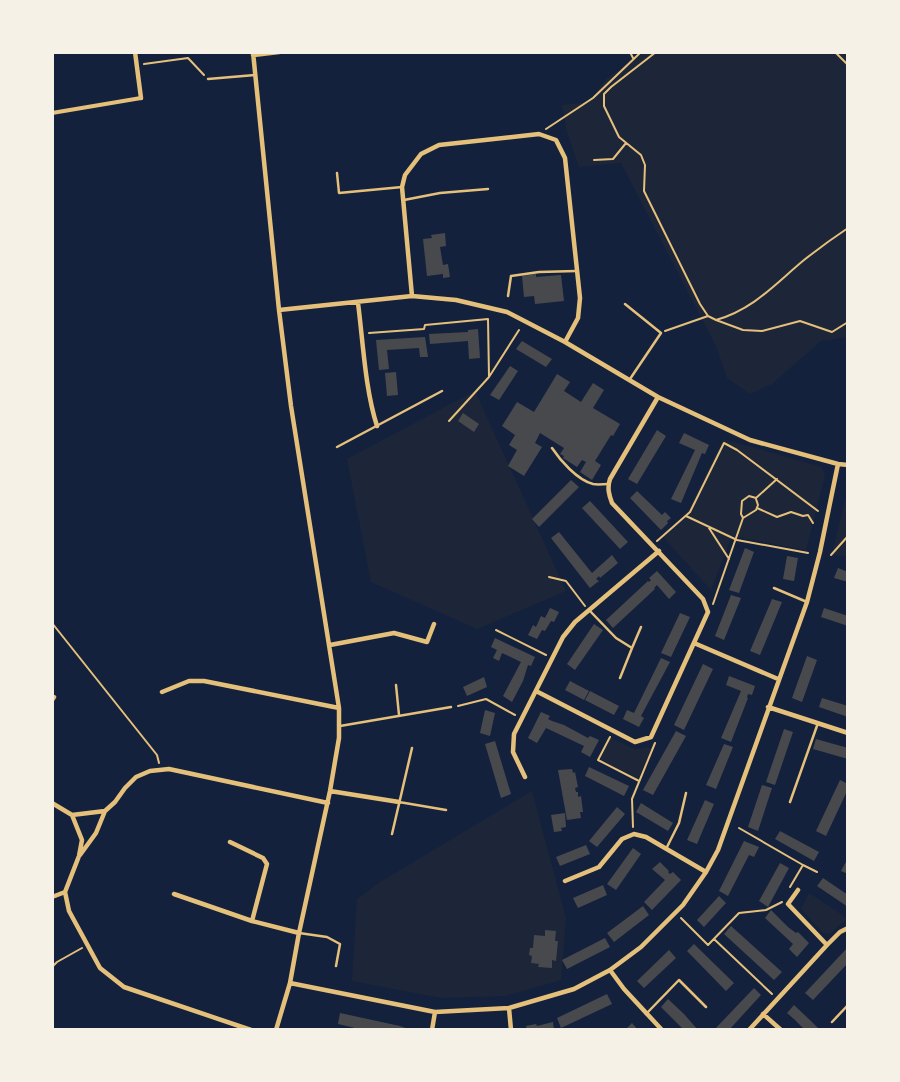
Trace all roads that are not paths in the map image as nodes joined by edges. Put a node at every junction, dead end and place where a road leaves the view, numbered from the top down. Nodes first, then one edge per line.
1 (136, 52) edge
2 (279, 52) edge
3 (253, 54) edge
4 (255, 75) junction
5 (208, 79) road end
6 (141, 98) joint
7 (52, 113) edge
8 (337, 174) dead end
9 (402, 187) junction
10 (488, 189) dead end
11 (403, 200) junction
12 (578, 271) junction
13 (412, 296) junction
14 (508, 296) dead end
15 (358, 303) junction
16 (625, 304) dead end
17 (279, 310) junction
18 (565, 342) junction
19 (630, 379) junction
20 (442, 390) dead end
21 (658, 397) junction
22 (377, 426) junction
23 (336, 447) dead end
24 (552, 448) dead end
25 (838, 464) junction
26 (848, 464) edge
27 (608, 484) junction
28 (659, 551) junction
29 (774, 588) dead end
30 (807, 602) junction
31 (589, 610) junction
32 (434, 624) dead end
33 (641, 627) dead end
34 (694, 643) junction
35 (330, 645) junction
36 (632, 648) junction
37 (620, 678) dead end
38 (778, 679) junction
39 (396, 685) dead end
40 (536, 691) junction
41 (162, 692) dead end
42 (451, 707) road end
43 (768, 707) junction
44 (339, 708) junction
45 (399, 716) junction
46 (818, 723) junction
47 (340, 726) junction
48 (848, 733) edge
49 (412, 748) dead end
50 (525, 777) dead end
51 (330, 791) junction
52 (686, 792) dead end
53 (399, 802) junction
54 (790, 802) dead end
55 (52, 803) edge
56 (328, 803) junction
57 (446, 810) dead end
58 (105, 811) junction
59 (72, 815) junction
60 (392, 834) dead end
61 (230, 842) dead end
62 (666, 849) junction
63 (79, 856) junction
64 (706, 872) junction
65 (565, 881) dead end
66 (798, 890) dead end
67 (66, 892) junction
68 (174, 894) dead end
69 (52, 897) edge
70 (252, 922) junction
71 (848, 928) edge
72 (299, 933) junction
73 (827, 945) junction
74 (336, 966) dead end
75 (610, 970) junction
76 (290, 983) junction
77 (848, 1005) edge
78 (706, 1007) dead end
79 (509, 1008) junction
80 (436, 1012) junction
81 (646, 1014) junction
82 (763, 1014) junction
83 (832, 1022) dead end
84 (251, 1030) edge
85 (276, 1030) edge
86 (432, 1030) edge
87 (511, 1030) edge
88 (662, 1030) edge
89 (749, 1030) edge
90 (781, 1030) edge

1 - 6 street
2 - 3 street
3 - 4 street
4 - 5 lane
4 - 17 street
6 - 7 street
8 - 9 lane
9 - 11 street
9 - 12 street
10 - 11 lane
11 - 13 street
12 - 14 lane
12 - 18 street
13 - 15 street
13 - 18 street
15 - 17 street
15 - 22 street
16 - 19 lane
17 - 35 street
18 - 19 street
19 - 21 street
20 - 22 lane
21 - 25 street
21 - 27 street
22 - 23 lane
24 - 27 lane
25 - 26 street
25 - 30 street
27 - 28 street
28 - 31 street
28 - 34 street
29 - 30 lane
30 - 38 street
31 - 36 lane
31 - 40 street
32 - 35 street
33 - 36 lane
34 - 38 street
34 - 40 street
35 - 44 street
36 - 37 lane
38 - 43 street
39 - 45 lane
40 - 50 street
41 - 44 street
42 - 45 lane
43 - 46 street
43 - 64 street
44 - 47 street
45 - 47 lane
46 - 48 street
46 - 54 lane
47 - 51 street
49 - 53 lane
51 - 53 street
51 - 56 street
52 - 62 lane
53 - 57 lane
53 - 60 lane
55 - 59 street
56 - 58 street
56 - 72 street
58 - 59 street
58 - 63 street
59 - 63 street
61 - 70 street
62 - 64 street
62 - 65 street
63 - 67 street
64 - 75 street
66 - 73 street
67 - 69 street
67 - 84 street
68 - 70 street
70 - 72 street
71 - 73 street
72 - 74 lane
72 - 76 street
73 - 82 street
75 - 79 street
75 - 81 street
76 - 80 street
76 - 85 street
77 - 83 lane
78 - 81 lane
79 - 80 street
79 - 87 street
80 - 86 street
81 - 88 street
82 - 89 street
82 - 90 street

